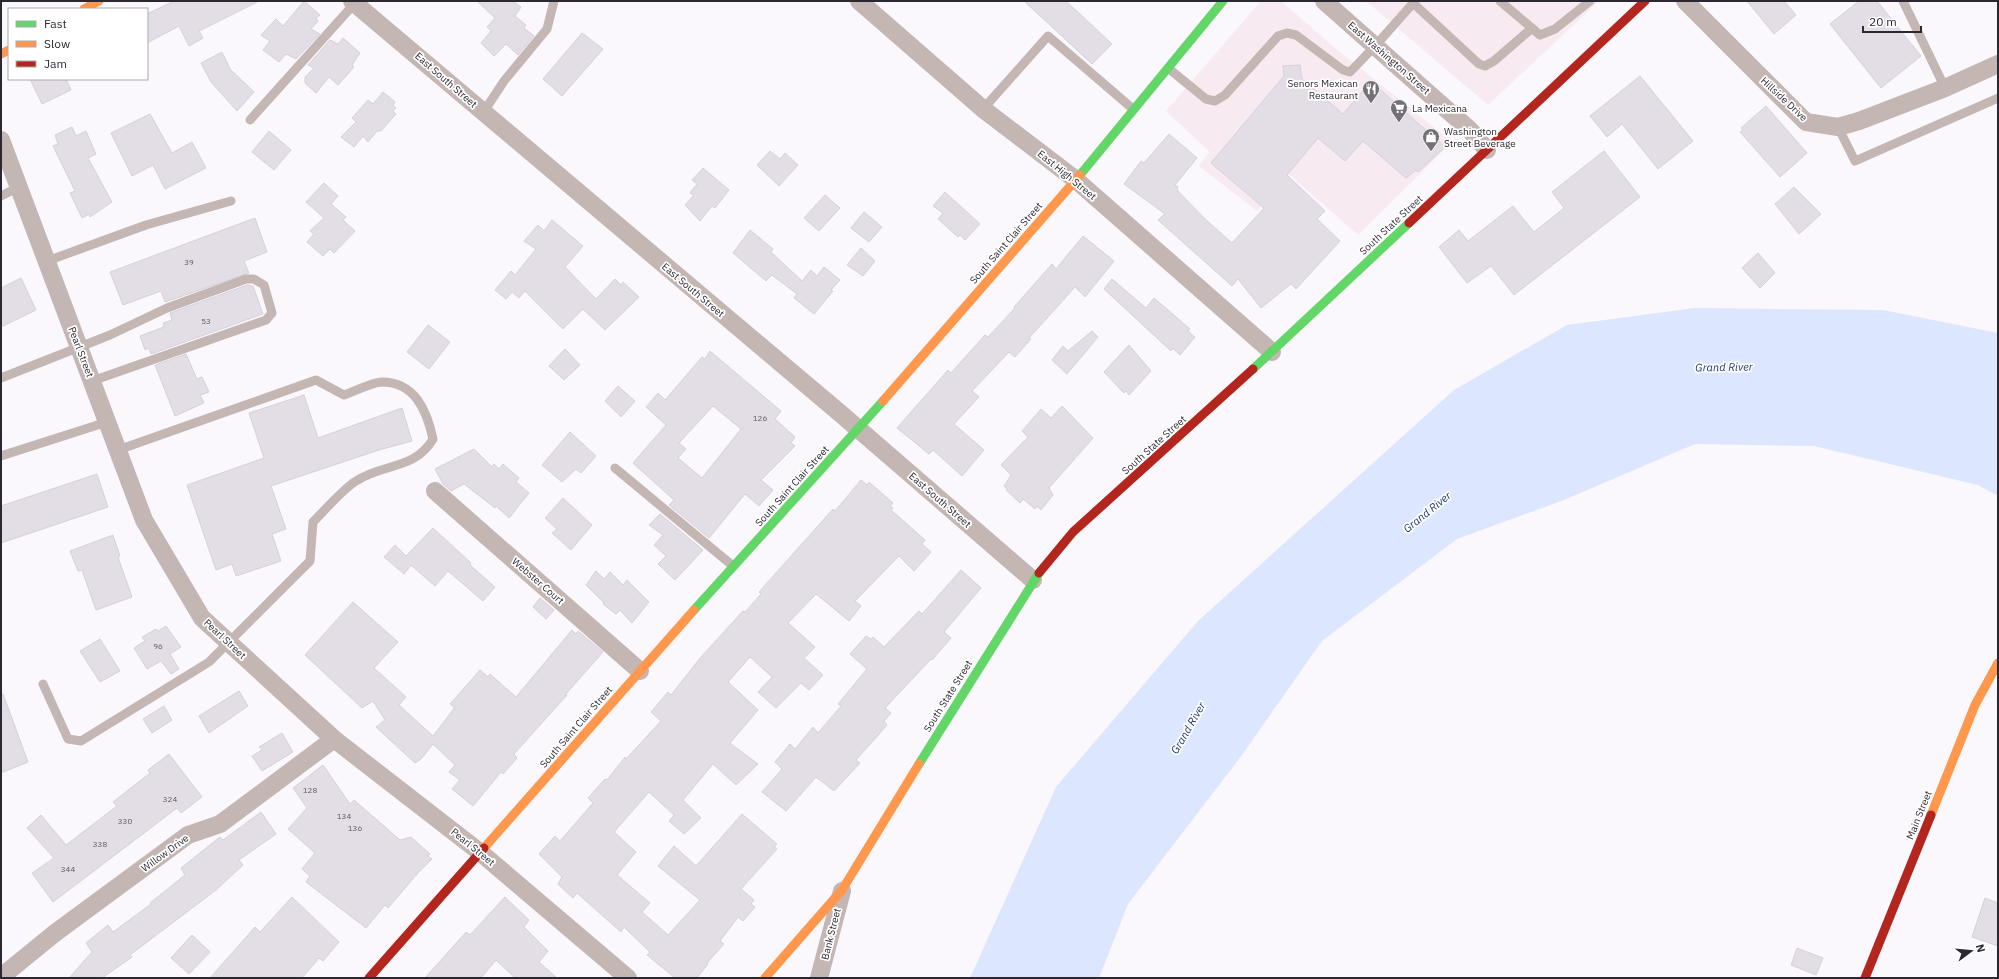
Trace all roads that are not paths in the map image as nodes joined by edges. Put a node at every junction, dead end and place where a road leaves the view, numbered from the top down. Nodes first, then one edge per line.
1 (99, 1) edge
2 (554, 1) edge
3 (859, 1) edge
4 (1223, 1) edge
5 (1324, 1) edge
6 (1500, 1) edge
7 (1590, 1) edge
8 (1645, 1) edge
9 (1685, 1) edge
10 (1903, 1) edge
11 (354, 2) edge
12 (1414, 2) edge
13 (86, 8) edge
14 (1531, 29) junction
15 (1376, 45) junction
16 (1998, 64) edge
17 (1167, 67) junction
18 (1945, 88) junction
19 (1998, 98) edge
20 (984, 108) junction
21 (1133, 109) junction
22 (483, 112) junction
23 (250, 120) dead end
24 (1838, 127) junction
25 (1, 140) edge
26 (1487, 150) junction
27 (1076, 180) junction
28 (19, 188) junction
29 (1, 196) edge
30 (231, 201) dead end
31 (47, 261) junction
32 (79, 346) junction
33 (1272, 352) junction
34 (1, 378) edge
35 (92, 381) junction
36 (107, 422) junction
37 (858, 429) junction
38 (118, 450) junction
39 (1, 456) edge
40 (615, 468) dead end
41 (436, 491) dead end
42 (733, 566) junction
43 (1033, 580) junction
44 (229, 643) junction
45 (1998, 662) edge
46 (640, 671) junction
47 (43, 684) dead end
48 (334, 739) junction
49 (480, 853) junction
50 (842, 890) junction
51 (1, 977) edge
52 (369, 978) edge
53 (628, 978) edge
54 (764, 978) edge
55 (819, 978) edge
56 (1865, 978) edge

1 - 13 street
2 - 22 lane
3 - 20 street, East High Street
4 - 17 street, South Saint Clair Street
5 - 15 street, East Washington Street
6 - 14 lane
7 - 14 lane
8 - 26 street, South State Street
9 - 24 street, Hillside Drive
10 - 18 lane
11 - 22 street, East South Street
11 - 23 lane
12 - 14 lane
12 - 15 lane
15 - 17 lane
15 - 26 street, East Washington Street
16 - 18 street, Hillside Drive
17 - 21 street, South Saint Clair Street
18 - 24 street, Hillside Drive
19 - 24 lane
20 - 21 lane
20 - 27 street, East High Street
21 - 27 street, South Saint Clair Street
22 - 37 street, East South Street
25 - 28 street, Pearl Street
26 - 33 street, South State Street
27 - 33 street, East High Street
27 - 37 street, South Saint Clair Street
28 - 29 lane
28 - 31 street, Pearl Street
30 - 31 lane
31 - 32 street, Pearl Street
32 - 34 lane
32 - 35 street, Pearl Street
32 - 35 lane
33 - 43 street, South State Street
35 - 36 street, Pearl Street
36 - 38 street, Pearl Street
36 - 39 lane
37 - 42 street, South Saint Clair Street
37 - 43 street, East South Street
38 - 44 street, Pearl Street
38 - 44 lane
40 - 42 lane
41 - 46 street, Webster Court
42 - 46 street, South Saint Clair Street
43 - 50 street, South State Street
44 - 47 lane
44 - 48 street, Pearl Street
45 - 56 street, Main Street
46 - 49 street, South Saint Clair Street
48 - 49 street, Pearl Street
48 - 51 street, Willow Drive
49 - 52 street, South Saint Clair Street
49 - 53 street, Pearl Street
50 - 54 street, South State Street
50 - 55 street, Bank Street

